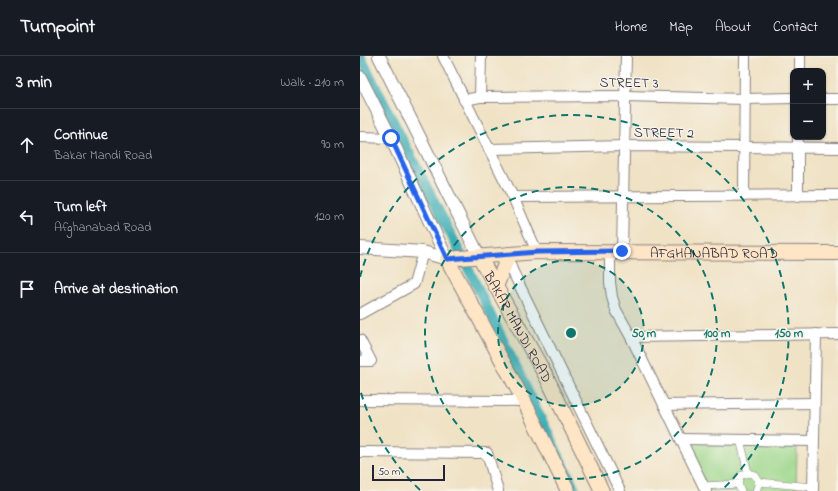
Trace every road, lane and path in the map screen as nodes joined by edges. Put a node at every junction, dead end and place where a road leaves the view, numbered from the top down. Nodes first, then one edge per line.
1 (379, 56) edge
2 (443, 56) edge
3 (481, 56) edge
4 (626, 56) edge
5 (745, 56) edge
6 (800, 56) edge
7 (800, 68) edge
8 (360, 77) edge
9 (625, 96) junction
10 (480, 97) junction
11 (790, 98) edge
12 (744, 99) junction
13 (826, 99) edge
14 (838, 99) edge
15 (464, 100) junction
16 (360, 137) edge
17 (391, 138) junction
18 (797, 142) edge
19 (625, 146) junction
20 (744, 147) junction
21 (838, 148) edge
22 (489, 149) junction
23 (838, 195) edge
24 (624, 196) junction
25 (744, 196) junction
26 (798, 196) junction
27 (513, 197) junction
28 (360, 248) edge
29 (616, 251) junction
30 (423, 252) junction
31 (537, 252) junction
32 (838, 253) edge
33 (509, 254) junction
34 (473, 256) junction
35 (450, 259) junction
36 (496, 287) junction
37 (360, 314) edge
38 (816, 334) junction
39 (838, 334) edge
40 (631, 337) junction
41 (360, 340) edge
42 (360, 361) edge
43 (360, 400) edge
44 (524, 401) junction
45 (814, 403) junction
46 (664, 405) junction
47 (681, 439) junction
48 (740, 439) junction
49 (814, 441) junction
50 (360, 452) edge
51 (748, 473) junction
52 (759, 482) junction
53 (705, 488) edge
54 (740, 488) edge
55 (813, 489) edge
56 (498, 491) edge
57 (568, 491) edge
58 (602, 491) edge
59 (620, 491) edge
60 (756, 491) edge

1 - 34 street, BAKAR MANDI ROAD
2 - 15 street
3 - 10 street
4 - 9 street
5 - 12 street
6 - 7 street
8 - 17 street, BAKAR MANDI ROAD
9 - 10 street, STREET 3
9 - 12 street, STREET 3
9 - 19 street
10 - 15 street, STREET 3
11 - 12 street, STREET 3
12 - 20 street
13 - 14 street
15 - 22 street
16 - 17 street
17 - 35 street, BAKAR MANDI ROAD
18 - 20 street, STREET 2
18 - 21 street, STREET 2
18 - 26 street
19 - 20 street, STREET 2
19 - 22 street, STREET 2
19 - 24 street
20 - 25 street
22 - 27 street
23 - 26 street
24 - 25 street
24 - 27 street
24 - 29 street
25 - 26 street
27 - 31 street
28 - 30 street
29 - 31 main road, AFGHANABAD ROAD
29 - 32 main road, AFGHANABAD ROAD
29 - 40 street
30 - 35 street
30 - 37 street
31 - 33 main road, AFGHANABAD ROAD
33 - 34 main road, AFGHANABAD ROAD
33 - 36 main road
33 - 59 street
34 - 35 main road, AFGHANABAD ROAD
34 - 36 main road, BAKAR MANDI ROAD
35 - 44 main road, BAKAR MANDI ROAD
36 - 58 main road, BAKAR MANDI ROAD
38 - 39 street
38 - 40 street
38 - 45 street
40 - 46 street
41 - 42 street
43 - 44 street
44 - 57 main road, BAKAR MANDI ROAD
45 - 46 street
45 - 49 street
46 - 47 street
47 - 48 street
47 - 53 street
48 - 49 street
48 - 51 street
49 - 55 street
50 - 56 street
51 - 52 street
51 - 54 street
52 - 55 street
52 - 60 street
53 - 54 street

